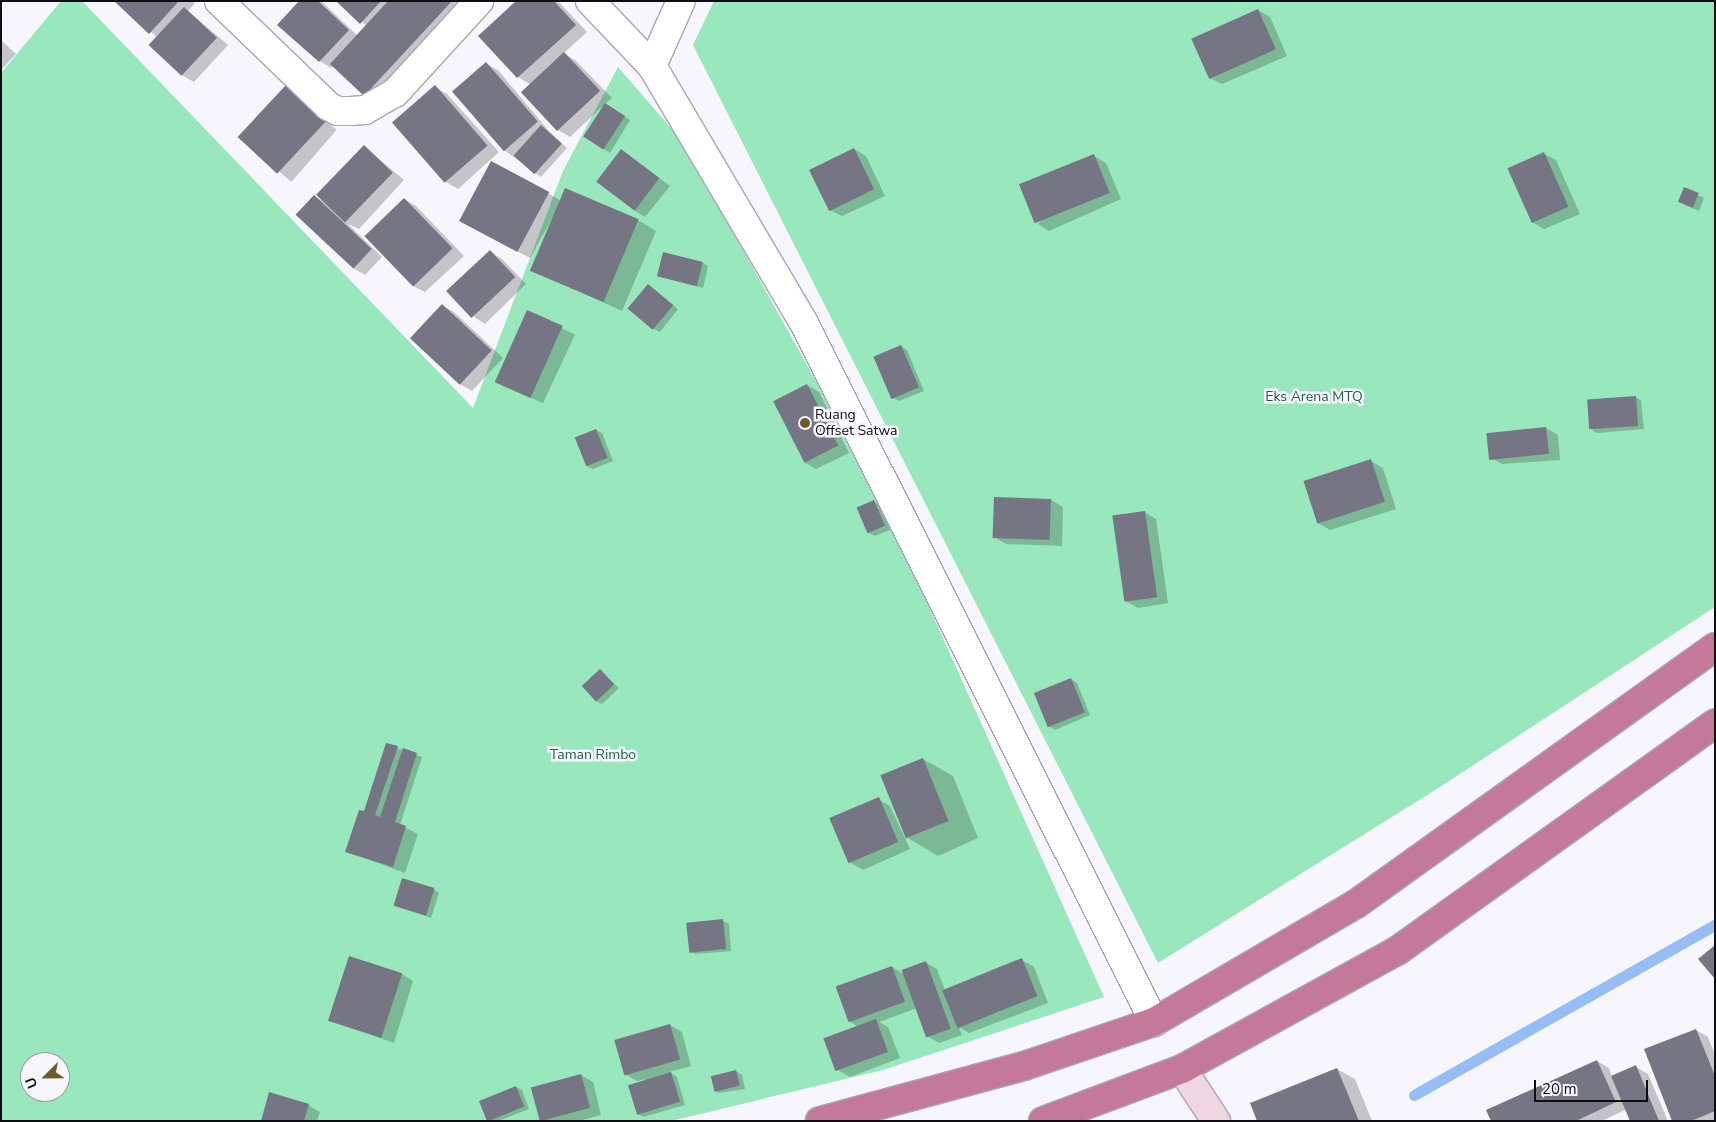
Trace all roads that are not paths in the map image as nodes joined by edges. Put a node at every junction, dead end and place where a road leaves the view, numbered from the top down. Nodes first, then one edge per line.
1 (219, 1) edge
2 (479, 1) edge
3 (590, 1) edge
4 (681, 1) edge
5 (652, 66) junction
6 (1715, 647) edge
7 (1715, 723) edge
8 (1154, 1022) junction
9 (1182, 1069) junction
10 (820, 1121) edge
11 (1043, 1121) edge
12 (1216, 1121) edge

1 - 2 street
3 - 5 street
4 - 5 street
5 - 8 street
6 - 8 highway
7 - 9 highway
8 - 10 highway
9 - 11 highway
9 - 12 street

